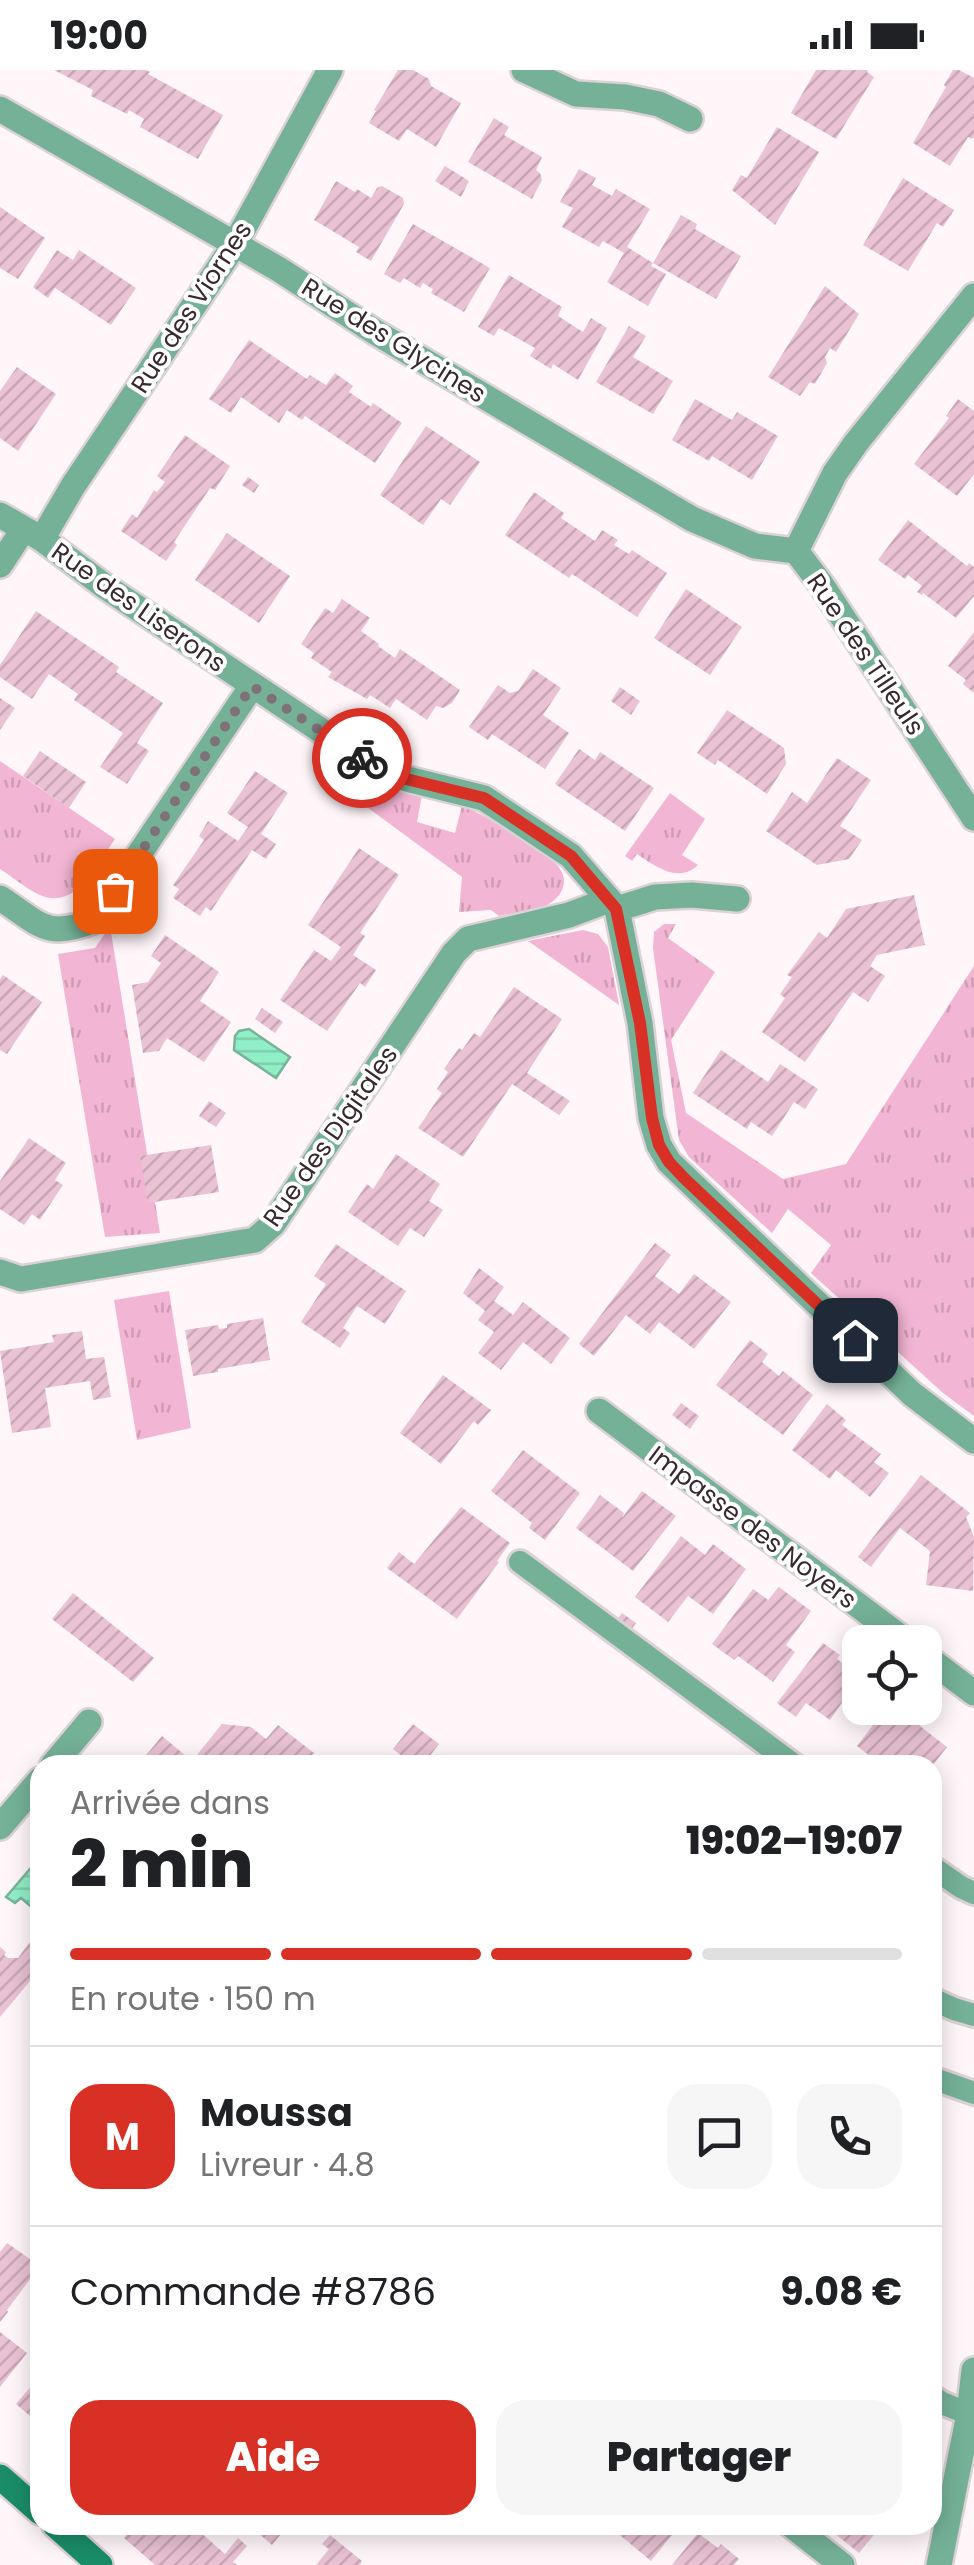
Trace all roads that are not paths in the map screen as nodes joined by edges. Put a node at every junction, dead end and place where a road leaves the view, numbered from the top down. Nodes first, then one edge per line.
1 (330, 70) edge
2 (524, 70) edge
3 (0, 109) edge
4 (690, 118) dead end
5 (235, 244) junction
6 (974, 296) edge
7 (0, 514) edge
8 (32, 534) junction
9 (796, 551) junction
10 (0, 566) edge
11 (252, 686) junction
12 (974, 817) edge
13 (0, 898) edge
14 (737, 899) dead end
15 (613, 904) junction
16 (0, 1272) edge
17 (599, 1411) dead end
18 (974, 1441) edge
19 (520, 1562) dead end
20 (883, 1625) edge
21 (942, 1669) edge
22 (974, 1693) edge
23 (89, 1722) dead end
24 (61, 1755) edge
25 (781, 1755) edge
26 (30, 1792) edge
27 (0, 1827) edge
28 (942, 1875) edge
29 (974, 1893) edge
30 (942, 2003) edge
31 (974, 2015) edge
32 (942, 2082) edge
33 (974, 2093) edge
34 (974, 2370) edge
35 (942, 2403) edge
36 (969, 2414) junction
37 (0, 2476) edge
38 (30, 2503) edge
39 (66, 2535) edge
40 (804, 2535) edge
41 (100, 2565) edge
42 (842, 2565) edge
43 (938, 2565) edge

1 - 5 street, Rue des Viornes
2 - 4 street
3 - 5 street, Rue des Glycines
5 - 8 street, Rue des Viornes
5 - 9 street, Rue des Glycines
6 - 9 street, Rue des Tilleuls
7 - 8 street, Rue des Liserons
8 - 10 street, Rue des Viornes
8 - 11 street, Rue des Liserons
9 - 12 street, Rue des Tilleuls
11 - 13 street
11 - 15 street, Rue des Liserons
14 - 15 street, Rue des Digitales
15 - 16 street, Rue des Digitales
15 - 18 street, Rue des Liserons
17 - 20 street, Impasse des Noyers
19 - 25 lane
21 - 22 street
23 - 24 street
26 - 27 street
28 - 29 lane
30 - 31 lane
32 - 33 lane
34 - 36 street
35 - 36 lane
36 - 43 street
37 - 38 main road
39 - 41 main road
40 - 42 street

